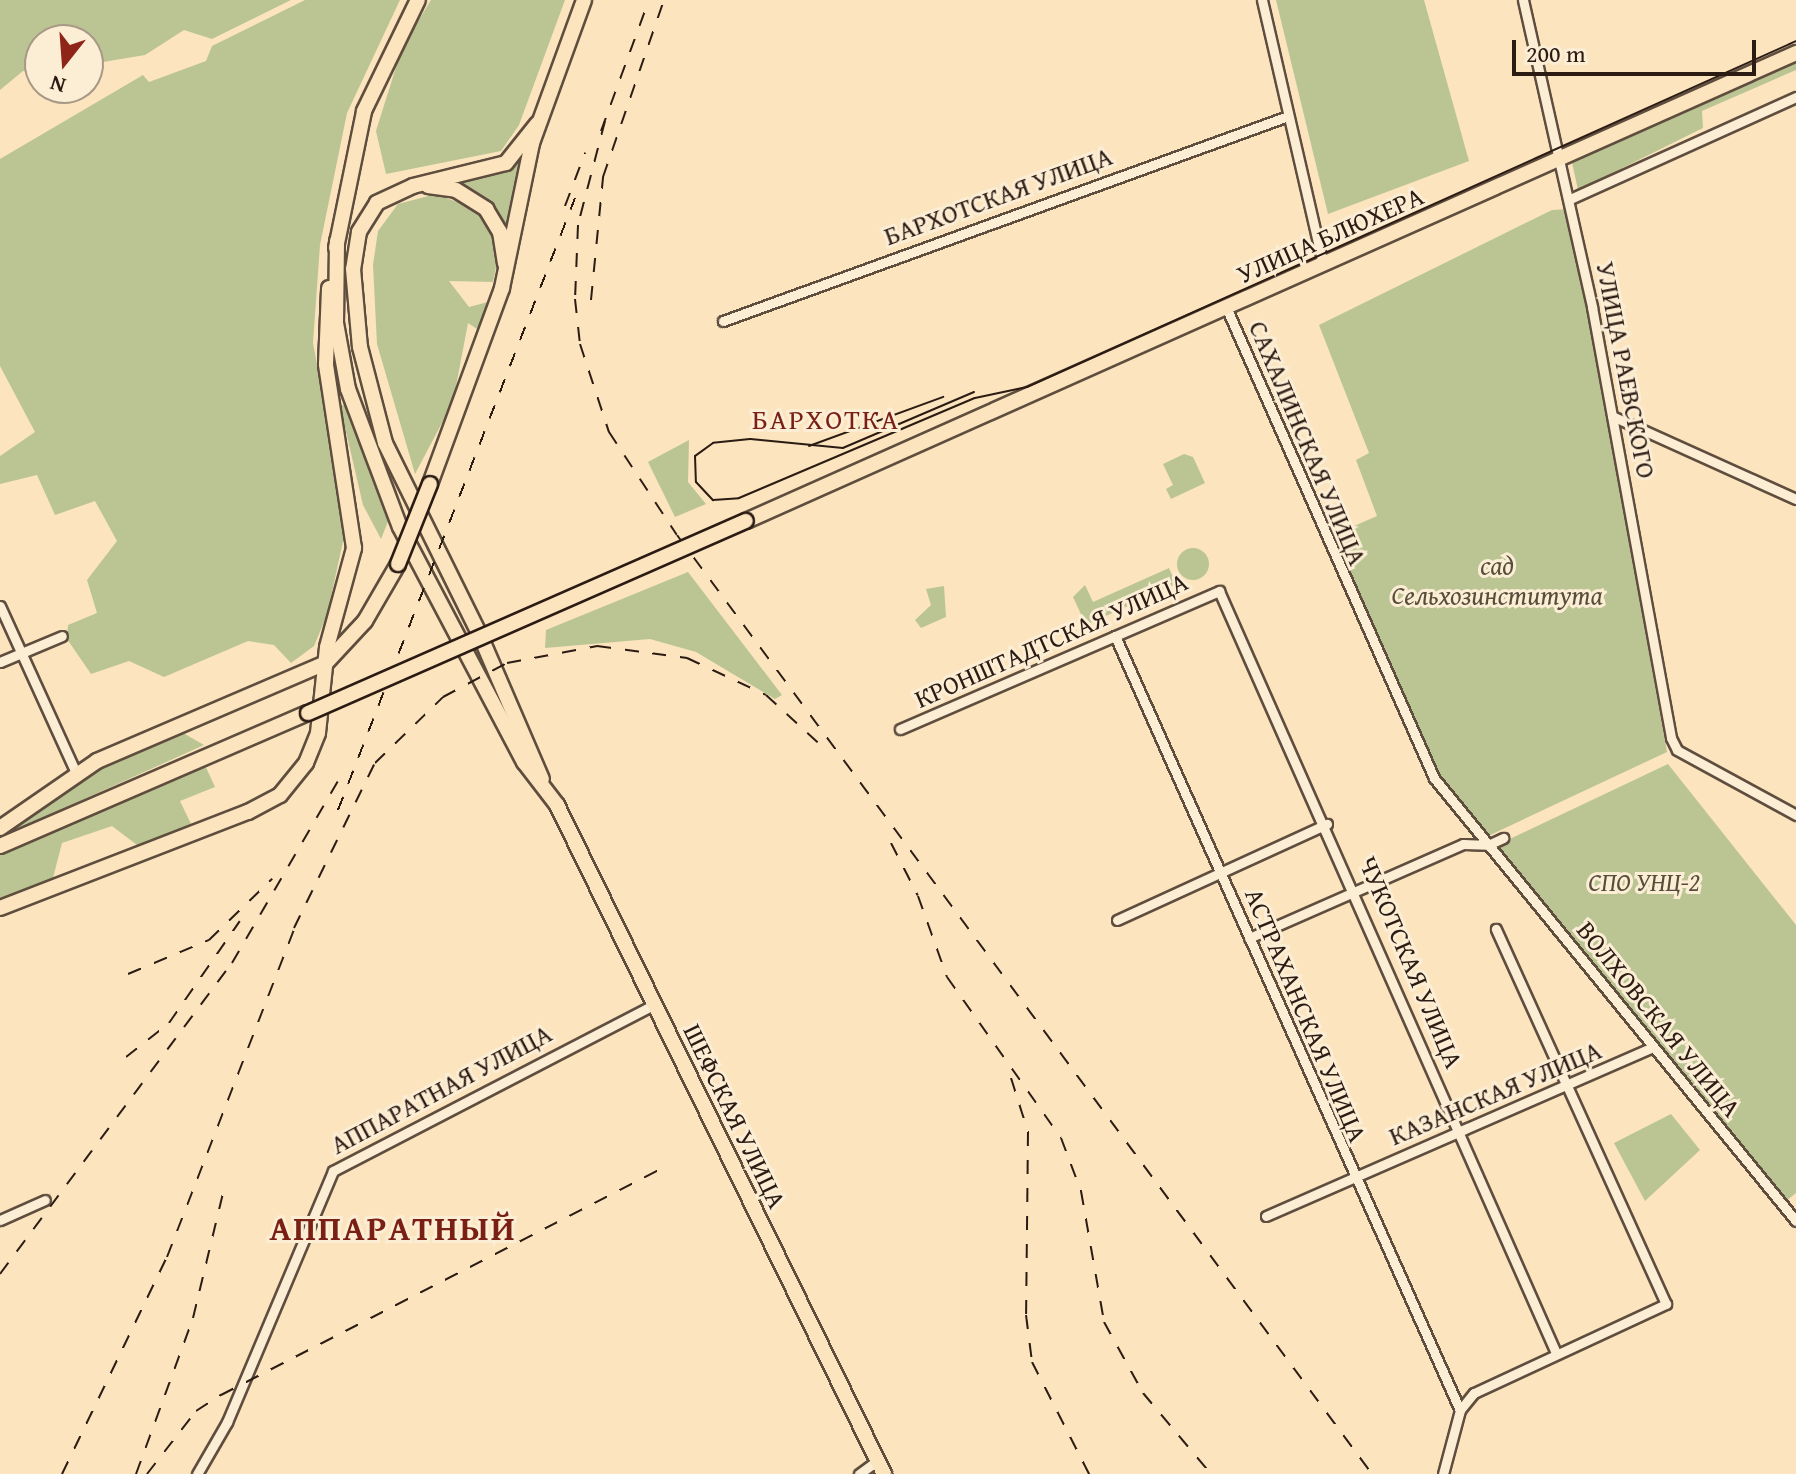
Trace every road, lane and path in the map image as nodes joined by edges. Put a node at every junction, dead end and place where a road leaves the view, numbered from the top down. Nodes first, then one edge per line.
1 (418, 0) edge
2 (1262, 0) edge
3 (1523, 0) edge
4 (584, 3) edge
5 (1796, 53) edge
6 (1796, 97) edge
7 (1288, 116) junction
8 (537, 124) junction
9 (1561, 158) junction
10 (404, 189) junction
11 (1570, 199) junction
12 (337, 241) junction
13 (1323, 264) junction
14 (502, 288) junction
15 (1226, 307) junction
16 (723, 321) dead end
17 (1612, 416) junction
18 (1796, 499) edge
19 (1219, 591) joint
20 (0, 606) edge
21 (62, 636) dead end
22 (1115, 636) junction
23 (20, 653) junction
24 (0, 662) edge
25 (326, 663) junction
26 (900, 729) dead end
27 (76, 773) junction
28 (542, 779) junction
29 (1796, 815) edge
30 (1327, 824) junction
31 (0, 828) edge
32 (1503, 838) dead end
33 (5, 844) edge
34 (1488, 845) junction
35 (1220, 873) junction
36 (1356, 890) junction
37 (0, 908) edge
38 (1117, 920) dead end
39 (1496, 929) dead end
40 (1249, 938) junction
41 (653, 1005) junction
42 (1653, 1047) junction
43 (1567, 1086) junction
44 (1459, 1130) junction
45 (1353, 1179) junction
46 (45, 1200) dead end
47 (1266, 1216) dead end
48 (0, 1220) edge
49 (1796, 1221) edge
50 (1556, 1353) junction
51 (1460, 1410) junction
52 (878, 1460) junction
53 (197, 1474) edge
54 (859, 1474) edge
55 (884, 1474) edge
56 (1443, 1474) edge

1 - 12 main road
2 - 7 street
3 - 9 street, УЛИЦА РАЕВСКОГО
4 - 8 main road
5 - 9 main road, УЛИЦА БЛЮХЕРА
6 - 11 street
7 - 13 street
7 - 16 street, БАРХОТСКАЯ УЛИЦА
8 - 10 main road
8 - 14 main road
9 - 11 street, УЛИЦА РАЕВСКОГО
9 - 13 main road, УЛИЦА БЛЮХЕРА
10 - 14 main road
10 - 28 main road
11 - 17 street, УЛИЦА РАЕВСКОГО
12 - 25 main road
12 - 28 main road
13 - 15 main road, УЛИЦА БЛЮХЕРА
14 - 25 main road, bridge
15 - 33 main road, УЛИЦА БЛЮХЕРА, bridge
15 - 34 street, САХАЛИНСКАЯ УЛИЦА
17 - 18 street
17 - 29 street, УЛИЦА РАЕВСКОГО
19 - 22 street, КРОНШТАДТСКАЯ УЛИЦА
19 - 30 street, ЧУКОТСКАЯ УЛИЦА
20 - 23 street
21 - 23 street
22 - 26 street, КРОНШТАДТСКАЯ УЛИЦА
22 - 35 street, АСТРАХАНСКАЯ УЛИЦА
23 - 24 street
23 - 27 street
25 - 27 main road
25 - 37 main road
27 - 31 main road
28 - 41 main road, ШЕФСКАЯ УЛИЦА
30 - 35 street
30 - 36 street, ЧУКОТСКАЯ УЛИЦА
32 - 34 street
34 - 36 street
34 - 42 street, ВОЛХОВСКАЯ УЛИЦА
35 - 38 street
35 - 40 street, АСТРАХАНСКАЯ УЛИЦА
36 - 40 street
36 - 44 street, ЧУКОТСКАЯ УЛИЦА
39 - 43 street
40 - 45 street, АСТРАХАНСКАЯ УЛИЦА
41 - 52 main road, ШЕФСКАЯ УЛИЦА
41 - 53 street, АППАРАТНАЯ УЛИЦА
42 - 43 street, КАЗАНСКАЯ УЛИЦА
42 - 49 street, ВОЛХОВСКАЯ УЛИЦА
43 - 44 street, КАЗАНСКАЯ УЛИЦА
43 - 50 street
44 - 45 street, КАЗАНСКАЯ УЛИЦА
44 - 50 street, ЧУКОТСКАЯ УЛИЦА
45 - 47 street, КАЗАНСКАЯ УЛИЦА
45 - 51 street, АСТРАХАНСКАЯ УЛИЦА
46 - 48 street
50 - 51 street
51 - 56 street
52 - 54 street
52 - 55 main road, ШЕФСКАЯ УЛИЦА

